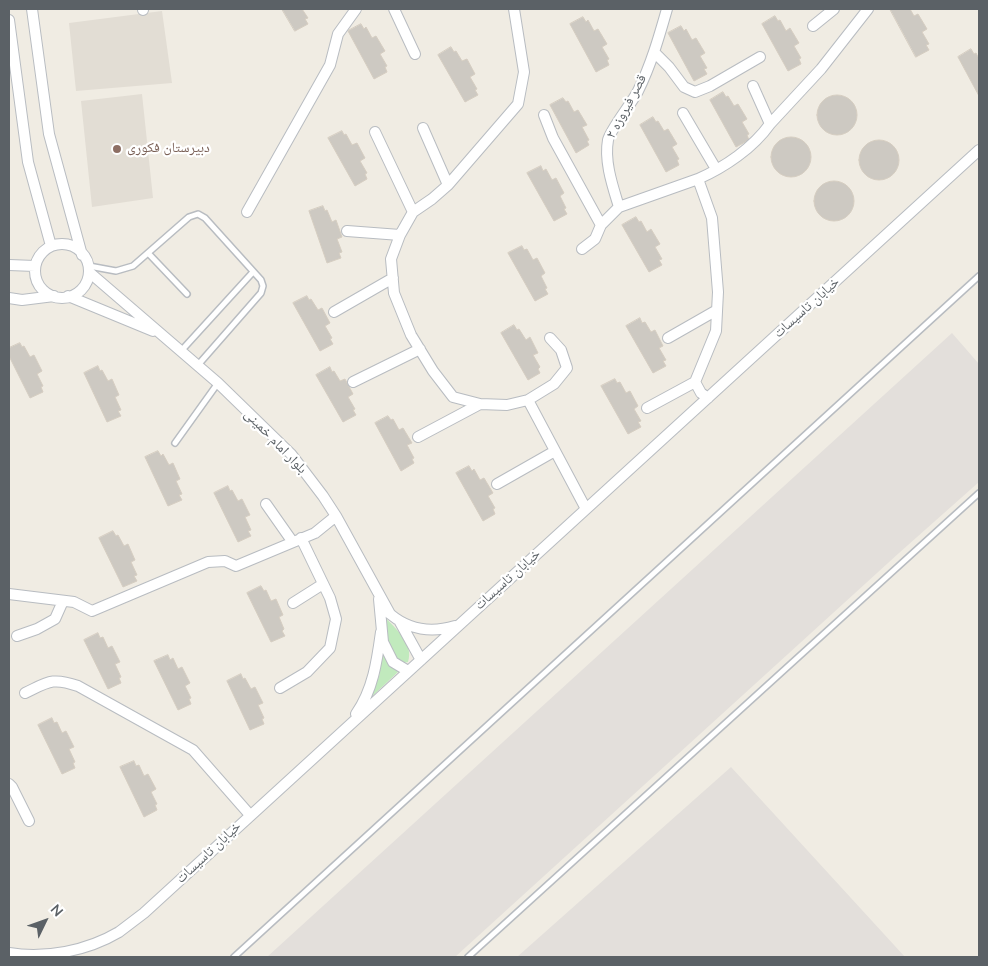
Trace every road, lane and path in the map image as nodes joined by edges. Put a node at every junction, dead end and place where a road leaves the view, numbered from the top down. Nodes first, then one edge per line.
1 (32, 9) edge
2 (356, 9) edge
3 (394, 9) edge
4 (514, 9) edge
5 (667, 9) edge
6 (834, 9) edge
7 (868, 9) edge
8 (9, 20) edge
9 (813, 26) dead end
10 (655, 53) junction
11 (415, 54) dead end
12 (760, 58) dead end
13 (753, 86) dead end
14 (683, 113) dead end
15 (544, 115) dead end
16 (770, 124) junction
17 (422, 128) dead end
18 (375, 132) dead end
19 (979, 150) edge
20 (716, 169) junction
21 (698, 179) junction
22 (448, 185) junction
23 (619, 207) junction
24 (247, 212) dead end
25 (413, 212) junction
26 (601, 225) junction
27 (347, 231) dead end
28 (400, 235) junction
29 (51, 246) junction
30 (582, 249) dead end
31 (148, 253) junction
32 (82, 255) junction
33 (9, 265) edge
34 (36, 266) junction
35 (89, 269) junction
36 (253, 272) junction
37 (979, 276) edge
38 (393, 278) junction
39 (187, 294) dead end
40 (54, 296) junction
41 (68, 296) junction
42 (9, 298) edge
43 (717, 310) junction
44 (334, 312) dead end
45 (161, 335) junction
46 (550, 338) dead end
47 (668, 338) dead end
48 (420, 349) junction
49 (181, 351) junction
50 (198, 365) junction
51 (353, 382) dead end
52 (695, 382) junction
53 (218, 383) junction
54 (708, 398) junction
55 (528, 400) junction
56 (480, 404) junction
57 (647, 408) dead end
58 (418, 436) dead end
59 (175, 443) dead end
60 (555, 451) junction
61 (497, 484) dead end
62 (979, 493) edge
63 (266, 504) dead end
64 (586, 509) junction
65 (336, 516) junction
66 (296, 540) junction
67 (323, 584) junction
68 (9, 594) edge
69 (378, 596) junction
70 (63, 601) junction
71 (293, 602) dead end
72 (400, 622) junction
73 (458, 625) junction
74 (381, 632) junction
75 (17, 636) dead end
76 (421, 660) junction
77 (408, 671) junction
78 (280, 688) dead end
79 (25, 693) dead end
80 (348, 726) junction
81 (9, 784) edge
82 (250, 815) junction
83 (29, 821) dead end
84 (246, 947) junction
85 (9, 953) edge
86 (234, 957) edge
87 (240, 957) edge
88 (468, 957) edge

1 - 32 street
2 - 24 street
3 - 11 street
4 - 22 street
5 - 10 street, قصر فیروزه ۲
6 - 9 street
7 - 16 street
8 - 29 street
10 - 12 street
10 - 23 street, قصر فیروزه ۲
13 - 16 street
14 - 20 street
15 - 26 street
16 - 20 street
17 - 22 street
18 - 25 street
19 - 54 street, خیابان تاسیسات
20 - 21 street
21 - 23 street
21 - 43 street
22 - 25 street
23 - 26 street
25 - 28 street
26 - 30 street
27 - 28 street
28 - 38 street
29 - 32 street
29 - 34 street
31 - 35 lane
31 - 36 lane
31 - 39 lane
32 - 35 street
33 - 34 street
34 - 40 street
35 - 41 street
35 - 45 street, بلوار امام خمینی
36 - 49 lane
36 - 50 lane
37 - 84 lane
38 - 44 street
38 - 48 street
40 - 41 street
40 - 42 street
41 - 45 street, بلوار امام خمینی
43 - 47 street
43 - 52 street
45 - 49 street, بلوار امام خمینی
46 - 55 street
48 - 51 street
48 - 56 street
49 - 50 street, بلوار امام خمینی
50 - 53 street, بلوار امام خمینی
52 - 54 street
52 - 57 street
53 - 59 lane
53 - 65 street, بلوار امام خمینی
54 - 64 street, خیابان تاسیسات
55 - 56 street
55 - 60 street
56 - 58 street
60 - 61 street
60 - 64 street
62 - 88 lane
63 - 66 street
64 - 73 street, خیابان تاسیسات
65 - 66 street
65 - 69 street, بلوار امام خمینی
66 - 67 street
66 - 70 street
67 - 71 street
67 - 78 street
68 - 70 street
69 - 72 street
69 - 74 street
70 - 75 street
72 - 73 street
72 - 76 street
73 - 76 street, خیابان تاسیسات
74 - 77 street
74 - 80 street
76 - 77 street, خیابان تاسیسات
77 - 80 street, خیابان تاسیسات
79 - 82 street
80 - 82 street, خیابان تاسیسات
81 - 83 street
82 - 85 street, خیابان تاسیسات
84 - 86 lane
84 - 87 lane

